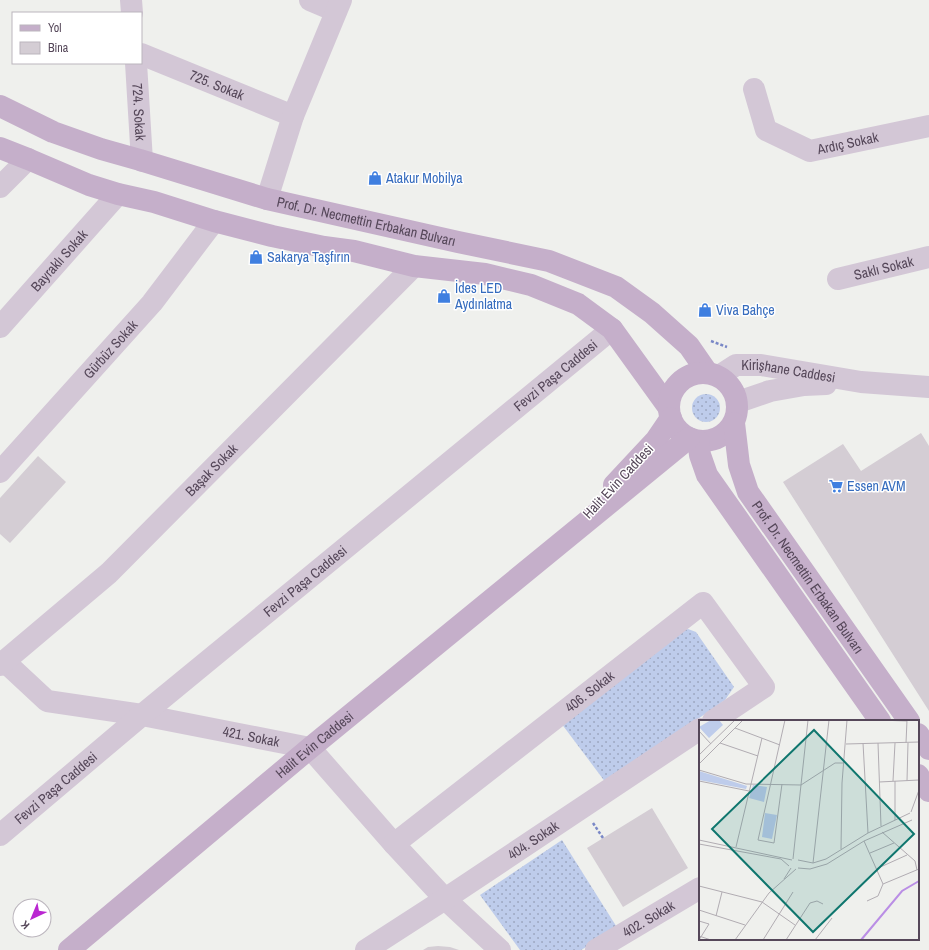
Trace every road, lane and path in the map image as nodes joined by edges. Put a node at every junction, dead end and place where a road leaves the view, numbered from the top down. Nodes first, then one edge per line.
1 (131, 0) edge
2 (310, 0) edge
3 (338, 6) edge
4 (132, 12) edge
5 (142, 54) edge
6 (136, 64) edge
7 (754, 89) dead end
8 (0, 106) edge
9 (294, 116) junction
10 (929, 126) edge
11 (0, 148) edge
12 (28, 158) junction
13 (142, 161) junction
14 (0, 187) edge
15 (118, 194) junction
16 (267, 199) junction
17 (214, 221) junction
18 (929, 257) edge
19 (414, 266) junction
20 (838, 279) dead end
21 (0, 327) edge
22 (612, 329) junction
23 (713, 374) junction
24 (861, 382) junction
25 (929, 387) edge
26 (738, 402) junction
27 (670, 413) junction
28 (734, 423) junction
29 (693, 439) junction
30 (0, 472) edge
31 (562, 541) junction
32 (2, 663) edge
33 (142, 715) junction
34 (714, 720) edge
35 (879, 720) edge
36 (908, 720) edge
37 (699, 730) edge
38 (919, 735) edge
39 (310, 748) junction
40 (929, 750) edge
41 (919, 776) edge
42 (929, 791) edge
43 (592, 821) dead end
44 (0, 835) edge
45 (603, 838) dead end
46 (394, 844) junction
47 (699, 889) edge
48 (445, 899) junction
49 (69, 950) edge
50 (366, 950) edge
51 (500, 950) edge
52 (596, 950) edge

1 - 4 street
2 - 3 street
3 - 9 street
5 - 9 street, 725. Sokak
6 - 13 street, 724. Sokak
7 - 10 street, Ardıç Sokak
8 - 13 main road, Prof. Dr. Necmettin Erbakan Bulvarı
9 - 16 street
11 - 12 main road, Prof. Dr. Necmettin Erbakan Bulvarı
12 - 14 street
12 - 15 main road, Prof. Dr. Necmettin Erbakan Bulvarı
13 - 16 main road, Prof. Dr. Necmettin Erbakan Bulvarı
15 - 17 main road, Prof. Dr. Necmettin Erbakan Bulvarı
15 - 21 street, Bayraklı Sokak
16 - 23 main road, Prof. Dr. Necmettin Erbakan Bulvarı
17 - 19 main road, Prof. Dr. Necmettin Erbakan Bulvarı
17 - 30 street, Gürbüz Sokak
18 - 20 street, Saklı Sokak
19 - 22 main road, Prof. Dr. Necmettin Erbakan Bulvarı
19 - 32 street, Başak Sokak
22 - 27 main road, Prof. Dr. Necmettin Erbakan Bulvarı
22 - 33 street, Fevzi Paşa Caddesi
23 - 24 street, Kirişhane Caddesi
23 - 26 main road
23 - 27 main road
24 - 25 street, Kirişhane Caddesi
24 - 26 street, Kirişhane Caddesi
26 - 28 main road
27 - 29 main road
27 - 31 main road, Halit Evin Caddesi
28 - 29 main road
28 - 36 main road, Prof. Dr. Necmettin Erbakan Bulvarı
29 - 31 main road, Halit Evin Caddesi
29 - 35 main road, Prof. Dr. Necmettin Erbakan Bulvarı
31 - 39 main road, Halit Evin Caddesi
32 - 33 street, 421. Sokak
33 - 39 street, 421. Sokak
33 - 44 street, Fevzi Paşa Caddesi
34 - 46 street, 406. Sokak
37 - 48 street, 404. Sokak
38 - 40 main road
39 - 46 street
39 - 49 main road, Halit Evin Caddesi
41 - 42 main road
43 - 45 path
46 - 48 street
47 - 52 street, 402. Sokak
48 - 50 street, 404. Sokak
48 - 51 street

